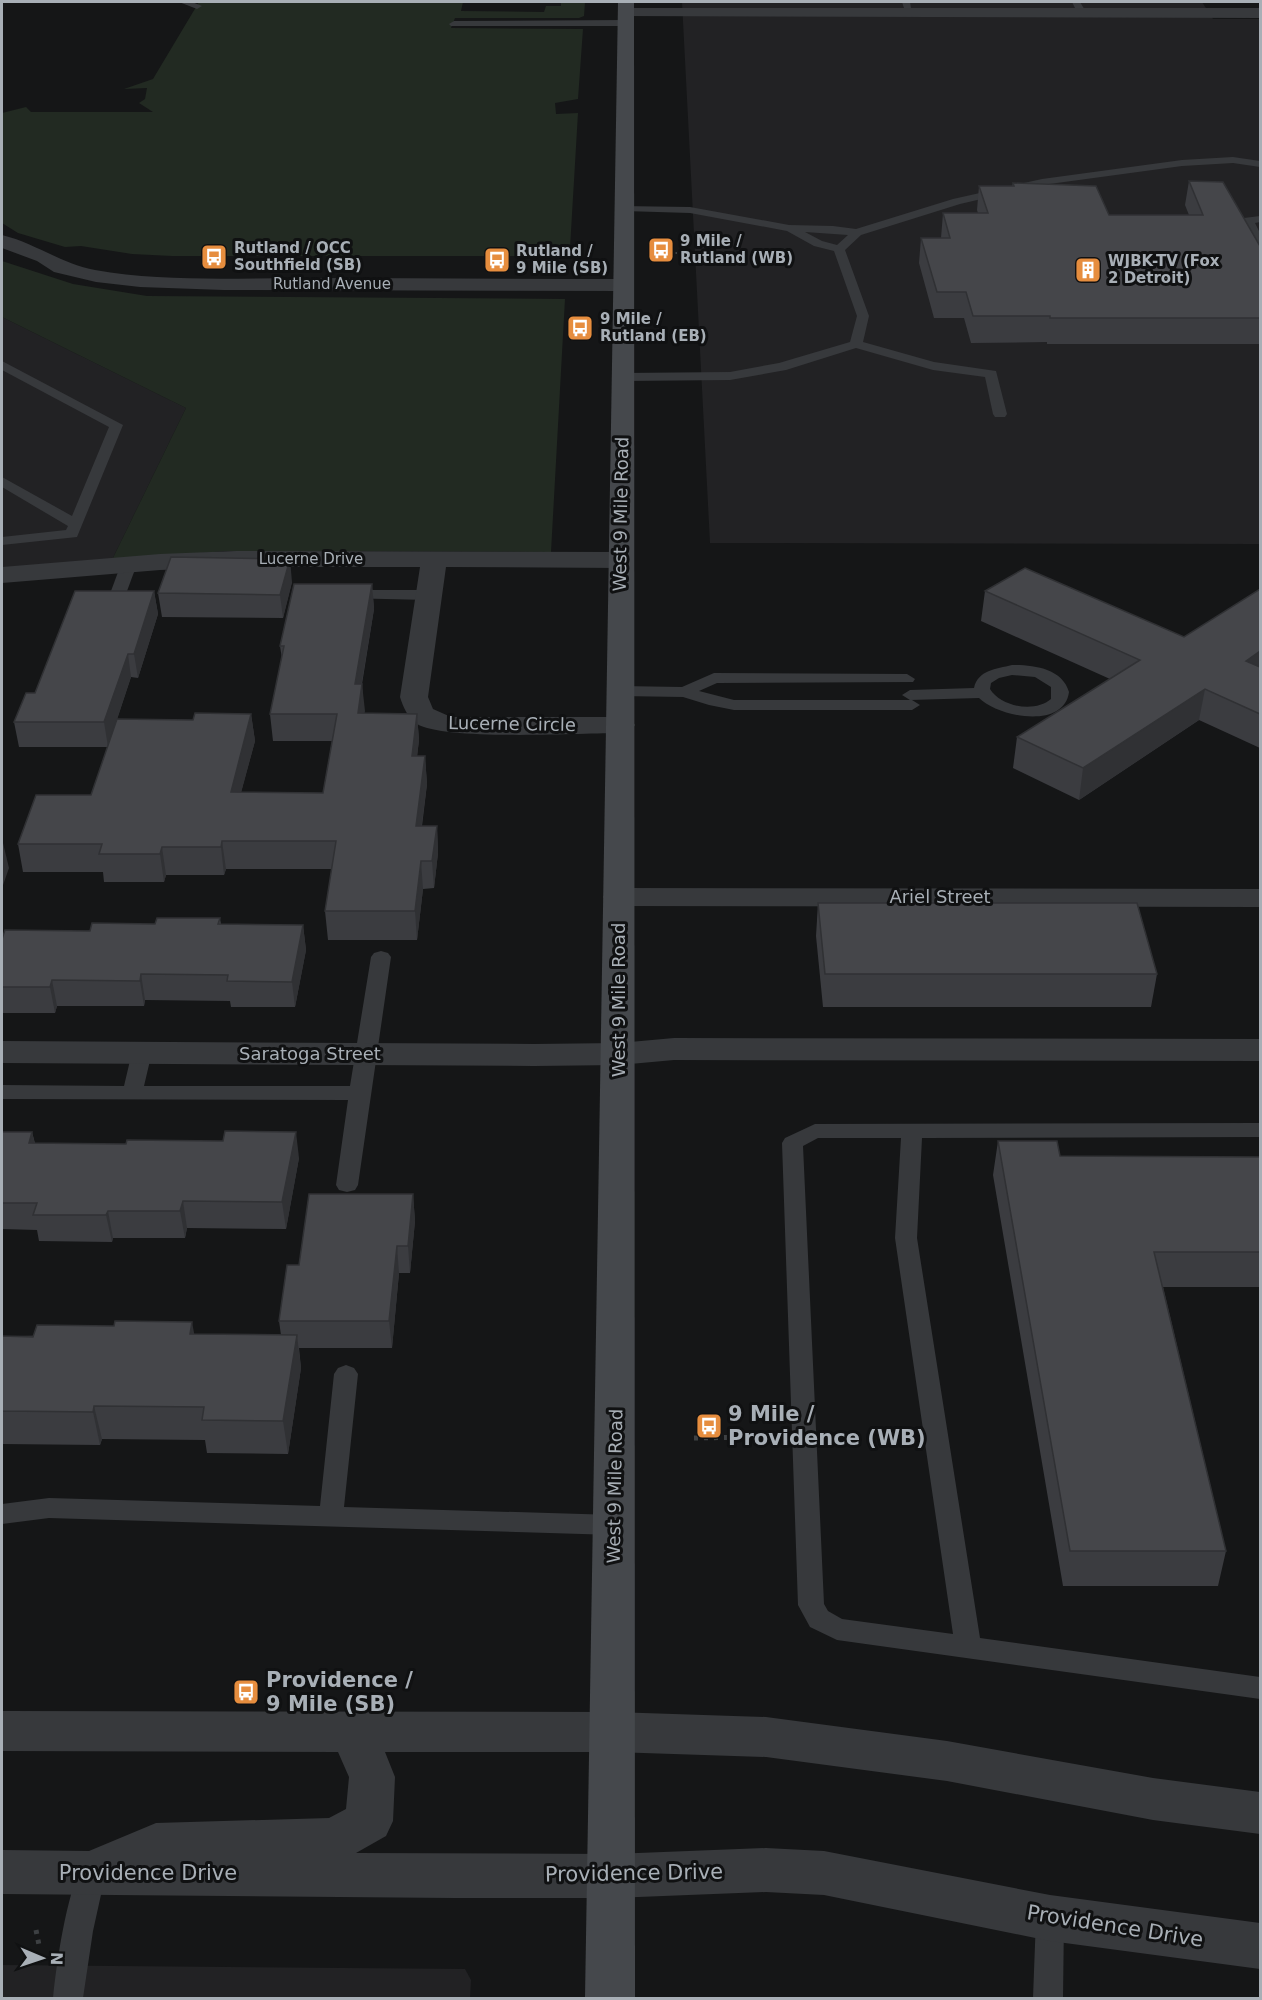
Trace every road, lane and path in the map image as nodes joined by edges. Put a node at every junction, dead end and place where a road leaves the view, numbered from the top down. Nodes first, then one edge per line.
1 (184, 2) edge
2 (197, 6) dead end
3 (908, 7) edge
4 (1078, 7) edge
5 (1221, 7) edge
6 (626, 12) edge
7 (1260, 13) edge
8 (454, 24) dead end
9 (1260, 164) edge
10 (624, 208) junction
11 (1260, 219) edge
12 (789, 228) junction
13 (857, 233) junction
14 (2, 241) edge
15 (1260, 244) edge
16 (839, 249) junction
17 (658, 253) dead end
18 (692, 253) dead end
19 (44, 257) junction
20 (232, 265) junction
21 (407, 265) dead end
22 (618, 272) junction
23 (335, 275) junction
24 (224, 284) junction
25 (856, 344) junction
26 (2, 365) edge
27 (623, 377) junction
28 (1000, 414) dead end
29 (2, 481) edge
30 (76, 524) junction
31 (2, 541) edge
32 (434, 559) junction
33 (621, 560) junction
34 (129, 564) junction
35 (5, 582) edge
36 (327, 595) edge
37 (428, 595) junction
38 (112, 610) edge
39 (620, 691) junction
40 (685, 692) junction
41 (910, 693) junction
42 (982, 693) dead end
43 (621, 725) junction
44 (619, 897) junction
45 (1260, 898) edge
46 (381, 957) dead end
47 (1260, 1050) edge
48 (142, 1052) junction
49 (2, 1054) edge
50 (366, 1054) junction
51 (619, 1054) junction
52 (2, 1092) edge
53 (132, 1093) junction
54 (359, 1093) junction
55 (1260, 1130) edge
56 (912, 1131) junction
57 (347, 1185) dead end
58 (346, 1374) dead end
59 (693, 1437) dead end
60 (752, 1437) dead end
61 (2, 1514) edge
62 (331, 1517) junction
63 (615, 1525) junction
64 (968, 1647) junction
65 (1260, 1688) edge
66 (2, 1731) edge
67 (353, 1731) junction
68 (613, 1732) junction
69 (1260, 1814) edge
70 (2, 1872) edge
71 (92, 1872) junction
72 (613, 1876) junction
73 (1050, 1917) junction
74 (1260, 1946) edge
75 (68, 1998) edge
76 (610, 1998) edge
77 (1048, 1998) edge

1 - 2 lane
3 - 4 street
3 - 6 street
4 - 5 street
5 - 7 street
6 - 8 lane
6 - 10 main road, West 9 Mile Road
9 - 13 lane
10 - 12 lane
10 - 22 main road, West 9 Mile Road
11 - 15 lane
12 - 13 lane
12 - 16 lane
13 - 16 lane
14 - 19 street, Rutland Avenue
16 - 25 lane
17 - 18 path
19 - 20 street, Rutland Avenue
19 - 24 street, Rutland Avenue
20 - 23 street, Rutland Avenue
20 - 24 street
21 - 23 street, Rutland Avenue
22 - 23 street, Rutland Avenue
22 - 27 main road, West 9 Mile Road
23 - 24 street, Rutland Avenue
25 - 27 lane
25 - 28 lane
26 - 30 lane
27 - 33 main road, West 9 Mile Road
29 - 30 lane
30 - 31 lane
32 - 33 street, Lucerne Drive
32 - 34 street, Lucerne Drive
32 - 37 street, Lucerne Circle
33 - 39 main road, West 9 Mile Road
34 - 35 street, Lucerne Drive
34 - 38 lane
36 - 37 lane
37 - 43 street, Lucerne Circle
39 - 40 lane
39 - 43 main road, West 9 Mile Road
40 - 41 lane
40 - 41 lane
41 - 42 lane
43 - 44 main road, West 9 Mile Road
44 - 45 street, Ariel Street
44 - 51 main road, West 9 Mile Road
46 - 50 lane
47 - 51 street
48 - 49 street, Saratoga Street
48 - 50 street, Saratoga Street
48 - 53 lane
50 - 51 street, Saratoga Street
50 - 54 lane
51 - 63 main road, West 9 Mile Road
52 - 53 lane
53 - 54 lane
54 - 57 lane
55 - 56 lane
56 - 64 lane
56 - 64 lane
58 - 62 lane
59 - 60 path
61 - 62 lane
62 - 63 lane
63 - 68 main road, West 9 Mile Road
64 - 65 lane
66 - 67 street
67 - 68 street
67 - 71 street
68 - 69 street
68 - 72 main road, West 9 Mile Road
70 - 71 street, Providence Drive
71 - 72 street, Providence Drive
71 - 75 lane
72 - 73 street, Providence Drive
72 - 76 main road, West 9 Mile Road
73 - 74 street, Providence Drive
73 - 77 lane

